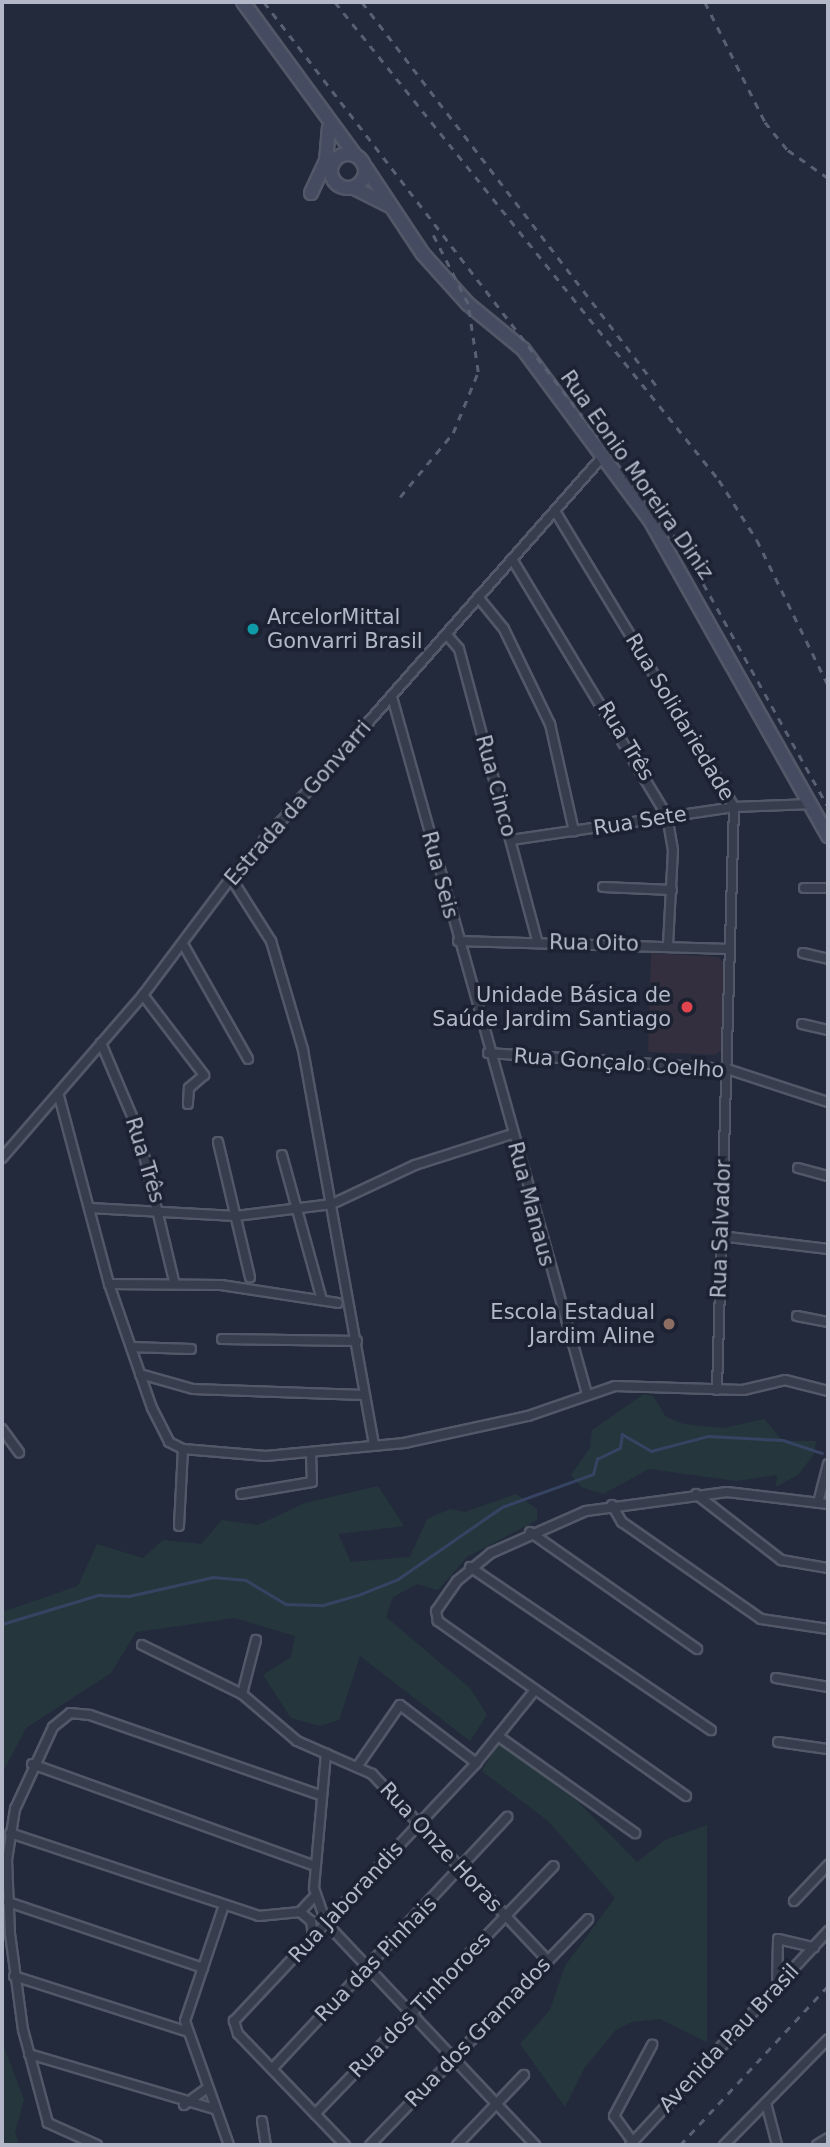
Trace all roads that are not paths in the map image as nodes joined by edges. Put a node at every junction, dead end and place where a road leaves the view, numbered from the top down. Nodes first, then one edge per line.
1 (243, 2) edge
2 (324, 114) junction
3 (329, 128) junction
4 (355, 155) junction
5 (333, 162) junction
6 (366, 168) junction
7 (354, 188) junction
8 (311, 193) dead end
9 (390, 206) junction
10 (603, 456) junction
11 (555, 511) junction
12 (512, 559) junction
13 (478, 597) junction
14 (447, 635) junction
15 (392, 697) junction
16 (812, 804) junction
17 (734, 807) junction
18 (667, 816) junction
19 (574, 831) junction
20 (828, 836) edge
21 (511, 840) junction
22 (231, 878) junction
23 (603, 887) dead end
24 (804, 888) dead end
25 (828, 888) edge
26 (672, 890) junction
27 (458, 941) junction
28 (537, 941) junction
29 (183, 944) junction
30 (668, 945) junction
31 (730, 949) junction
32 (803, 953) dead end
33 (828, 959) edge
34 (143, 995) junction
35 (802, 1024) dead end
36 (828, 1030) edge
37 (101, 1043) junction
38 (488, 1054) junction
39 (248, 1059) dead end
40 (727, 1069) junction
41 (58, 1096) junction
42 (828, 1102) edge
43 (188, 1104) dead end
44 (512, 1134) junction
45 (218, 1142) dead end
46 (282, 1155) dead end
47 (2, 1158) edge
48 (798, 1168) dead end
49 (828, 1176) edge
50 (332, 1203) junction
51 (296, 1206) junction
52 (90, 1208) junction
53 (161, 1215) junction
54 (236, 1216) junction
55 (720, 1236) junction
56 (828, 1249) edge
57 (250, 1277) dead end
58 (174, 1282) junction
59 (109, 1284) junction
60 (322, 1300) junction
61 (338, 1303) dead end
62 (797, 1315) dead end
63 (828, 1322) edge
64 (222, 1339) dead end
65 (357, 1341) junction
66 (131, 1347) junction
67 (191, 1349) dead end
68 (140, 1374) junction
69 (717, 1390) junction
70 (828, 1391) edge
71 (587, 1394) junction
72 (363, 1395) junction
73 (2, 1429) edge
74 (374, 1445) junction
75 (183, 1449) junction
76 (19, 1452) dead end
77 (310, 1454) junction
78 (828, 1464) edge
79 (241, 1493) dead end
80 (696, 1494) junction
81 (818, 1503) junction
82 (828, 1504) edge
83 (612, 1505) junction
84 (179, 1526) dead end
85 (530, 1532) junction
86 (470, 1567) junction
87 (828, 1569) edge
88 (828, 1629) edge
89 (256, 1640) dead end
90 (142, 1645) dead end
91 (697, 1649) dead end
92 (776, 1678) dead end
93 (828, 1687) edge
94 (535, 1690) junction
95 (242, 1694) junction
96 (710, 1730) dead end
97 (498, 1736) junction
98 (778, 1742) dead end
99 (828, 1749) edge
100 (326, 1754) junction
101 (476, 1763) junction
102 (32, 1764) junction
103 (357, 1767) junction
104 (320, 1794) junction
105 (686, 1796) dead end
106 (507, 1817) dead end
107 (419, 1824) junction
108 (10, 1833) junction
109 (635, 1833) dead end
110 (828, 1865) edge
111 (315, 1866) junction
112 (554, 1866) dead end
113 (462, 1869) junction
114 (315, 1896) junction
115 (794, 1901) dead end
116 (8, 1902) junction
117 (224, 1905) junction
118 (300, 1912) junction
119 (506, 1916) junction
120 (588, 1919) dead end
121 (326, 1923) junction
122 (828, 1931) edge
123 (313, 1937) junction
124 (814, 1947) junction
125 (547, 1960) junction
126 (203, 1968) junction
127 (368, 1968) junction
128 (15, 1976) junction
129 (777, 1987) junction
130 (411, 2014) junction
131 (185, 2031) junction
132 (828, 2039) edge
133 (652, 2045) dead end
134 (29, 2054) junction
135 (453, 2059) junction
136 (272, 2069) junction
137 (524, 2075) dead end
138 (206, 2088) junction
139 (766, 2103) junction
140 (184, 2105) junction
141 (496, 2105) junction
142 (215, 2109) junction
143 (314, 2114) junction
144 (262, 2121) dead end
145 (828, 2138) edge
146 (631, 2144) edge
147 (97, 2145) edge
148 (229, 2145) edge
149 (266, 2145) edge
150 (345, 2145) edge
151 (370, 2145) edge
152 (457, 2145) edge
153 (535, 2145) edge
154 (724, 2145) edge
155 (776, 2145) edge
156 (817, 2145) edge

1 - 2 main road
2 - 3 main road
2 - 4 main road
3 - 5 main road
3 - 8 main road
4 - 5 main road
4 - 6 main road, Rua Eonio Moreira Diniz
5 - 7 main road, Rua Eonio Moreira Diniz
6 - 7 main road
6 - 9 main road, Rua Eonio Moreira Diniz
7 - 9 main road, Rua Eonio Moreira Diniz
9 - 10 main road, Rua Eonio Moreira Diniz
10 - 11 street, Estrada da Gonvarri
10 - 16 main road, Rua Eonio Moreira Diniz
11 - 12 street, Estrada da Gonvarri
11 - 17 street, Rua Solidariedade
12 - 13 street, Estrada da Gonvarri
12 - 18 street, Rua Três
13 - 14 street, Estrada da Gonvarri
13 - 19 street
14 - 15 street, Estrada da Gonvarri
14 - 21 street, Rua Cinco
15 - 22 street, Estrada da Gonvarri
15 - 27 street, Rua Seis
16 - 17 street, Rua Sete
16 - 20 main road, Rua Eonio Moreira Diniz
17 - 18 street, Rua Sete
17 - 31 street, Rua Solidariedade
18 - 19 street, Rua Sete
18 - 26 street, Rua Três
19 - 21 street, Rua Sete
21 - 28 street, Rua Cinco
22 - 29 street, Estrada da Gonvarri
22 - 50 street
23 - 26 street
24 - 25 street
26 - 30 street, Rua Três
27 - 28 street, Rua Oito
27 - 38 street, Rua Seis
28 - 30 street, Rua Oito
29 - 34 street, Estrada da Gonvarri
29 - 39 street
30 - 31 street, Rua Oito
31 - 40 street, Rua Solidariedade
32 - 33 street
34 - 37 street, Estrada da Gonvarri
34 - 43 street
35 - 36 street
37 - 41 street, Estrada da Gonvarri
37 - 53 street, Rua Três
38 - 40 street, Rua Gonçalo Coelho
38 - 44 street, Rua Manaus
40 - 42 street, Rua Gonçalo Coelho
40 - 55 street, Rua Salvador
41 - 47 street, Estrada da Gonvarri
41 - 52 street
44 - 50 street
44 - 71 street, Rua Manaus
45 - 54 street
46 - 51 street
48 - 49 street
50 - 51 street
50 - 65 street
51 - 54 street
51 - 60 street
52 - 53 street
52 - 59 street
53 - 54 street
53 - 58 street, Rua Três
54 - 57 street
55 - 56 street
55 - 69 street, Rua Salvador
58 - 59 street
58 - 60 street
59 - 66 street
60 - 61 street
62 - 63 street
64 - 65 street
65 - 72 street
66 - 67 street
66 - 68 street
68 - 72 street
68 - 75 street
69 - 70 street
69 - 71 street
71 - 74 street
72 - 74 street
73 - 76 street
74 - 77 street
75 - 77 street
75 - 84 street
77 - 79 street
78 - 81 street
80 - 81 street
80 - 83 street
80 - 87 street
81 - 82 street
83 - 85 street
83 - 88 street
85 - 86 street
85 - 91 street
86 - 94 street
86 - 96 street
89 - 95 street
90 - 95 street, Rua Onze Horas
92 - 93 street
94 - 97 street, Rua Jaborandis
94 - 105 street
95 - 100 street, Rua Onze Horas
97 - 101 street, Rua Jaborandis
97 - 109 street
98 - 99 street
100 - 103 street, Rua Onze Horas
100 - 104 street
101 - 103 street
101 - 107 street, Rua Jaborandis
102 - 104 street
102 - 108 street
102 - 111 street
103 - 107 street, Rua Onze Horas
104 - 111 street
106 - 113 street, Rua das Pinhais
107 - 113 street, Rua Onze Horas
107 - 121 street, Rua Jaborandis
108 - 116 street
108 - 117 street
110 - 115 street
111 - 114 street
112 - 119 street, Rua dos Tinhoroes
113 - 119 street, Rua Onze Horas
113 - 127 street, Rua das Pinhais
114 - 118 street
114 - 121 street
116 - 126 street
116 - 128 street
117 - 118 street
117 - 126 street
118 - 123 street
119 - 125 street, Rua Onze Horas
119 - 130 street, Rua dos Tinhoroes
120 - 125 street, Rua dos Gramados
121 - 123 street, Rua Jaborandis
121 - 127 street
122 - 124 street, Avenida Pau Brasil
123 - 136 street, Rua Jaborandis
124 - 129 street, Avenida Pau Brasil
124 - 129 street
125 - 135 street, Rua dos Gramados
126 - 131 street
127 - 130 street
127 - 136 street, Rua das Pinhais
128 - 131 street
128 - 134 street
129 - 146 street, Avenida Pau Brasil
130 - 135 street
130 - 143 street, Rua dos Tinhoroes
131 - 138 street
132 - 139 street
133 - 146 street
134 - 140 street
134 - 147 street
135 - 141 street
135 - 151 street, Rua dos Gramados
136 - 143 street
137 - 141 street
138 - 140 street
138 - 142 street
139 - 154 street
139 - 155 street
140 - 142 street
141 - 152 street
141 - 153 street
142 - 148 street
143 - 150 street
144 - 149 street
145 - 156 street

